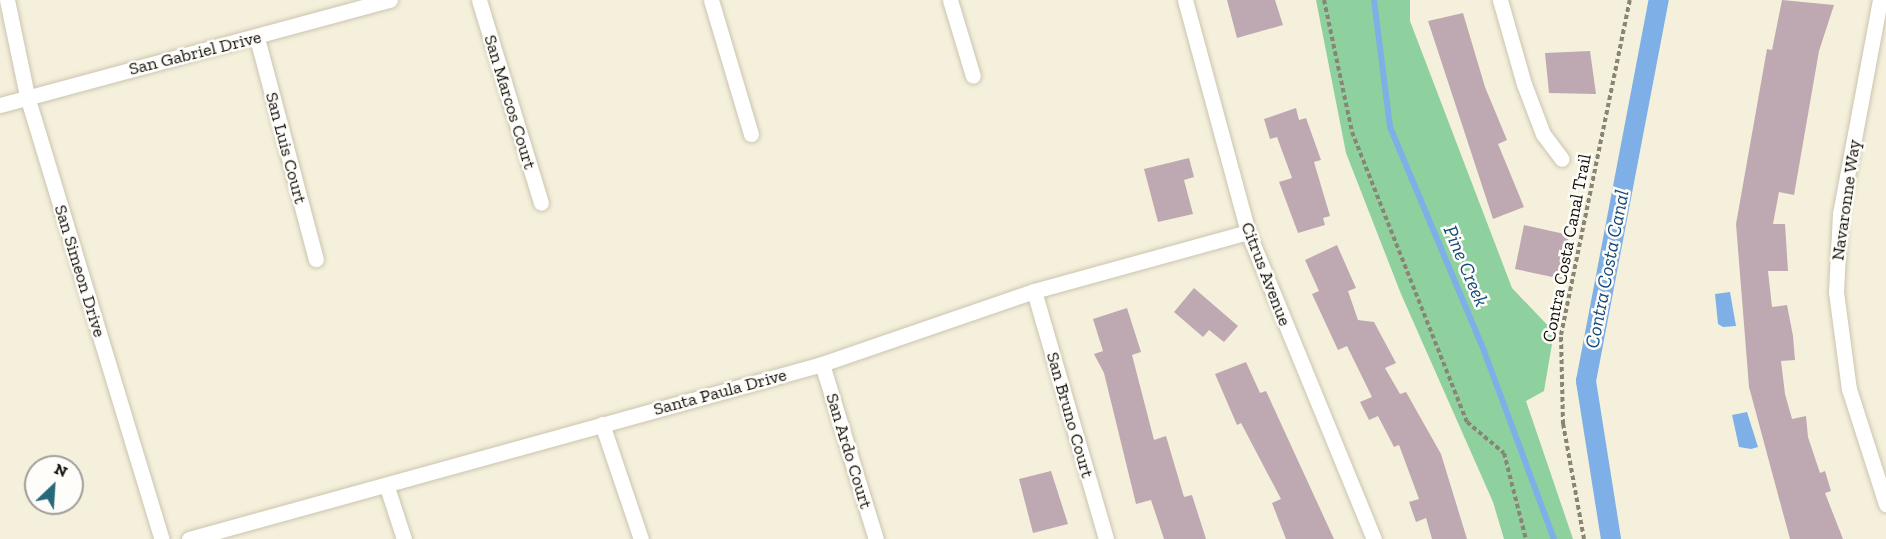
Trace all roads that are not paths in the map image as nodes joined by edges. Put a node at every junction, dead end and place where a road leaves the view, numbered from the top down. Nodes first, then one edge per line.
1 (7, 0) edge
2 (390, 0) edge
3 (479, 0) edge
4 (711, 0) edge
5 (950, 0) edge
6 (1185, 0) edge
7 (1500, 0) edge
8 (1881, 6) edge
9 (257, 38) junction
10 (974, 76) dead end
11 (27, 96) junction
12 (0, 105) edge
13 (751, 134) dead end
14 (1562, 159) dead end
15 (541, 204) dead end
16 (1248, 232) junction
17 (316, 259) dead end
18 (1034, 291) junction
19 (822, 364) junction
20 (602, 424) junction
21 (387, 487) junction
22 (1886, 504) edge
23 (162, 539) edge
24 (189, 539) edge
25 (404, 539) edge
26 (641, 539) edge
27 (876, 539) edge
28 (1106, 539) edge
29 (1374, 539) edge

1 - 11 street, San Simeon Drive
2 - 9 street, San Gabriel Drive
3 - 15 street, San Marcos Court
4 - 13 street
5 - 10 street
6 - 16 street, Citrus Avenue
7 - 14 street
8 - 22 street, Navaronne Way
9 - 11 street, San Gabriel Drive
9 - 17 street, San Luis Court
11 - 12 street, San Gabriel Drive
11 - 23 street, San Simeon Drive
16 - 18 street, Santa Paula Drive
16 - 29 street, Citrus Avenue
18 - 19 street, Santa Paula Drive
18 - 28 street, San Bruno Court
19 - 20 street, Santa Paula Drive
19 - 27 street, San Ardo Court
20 - 21 street, Santa Paula Drive
20 - 26 street
21 - 24 street, Santa Paula Drive
21 - 25 street

